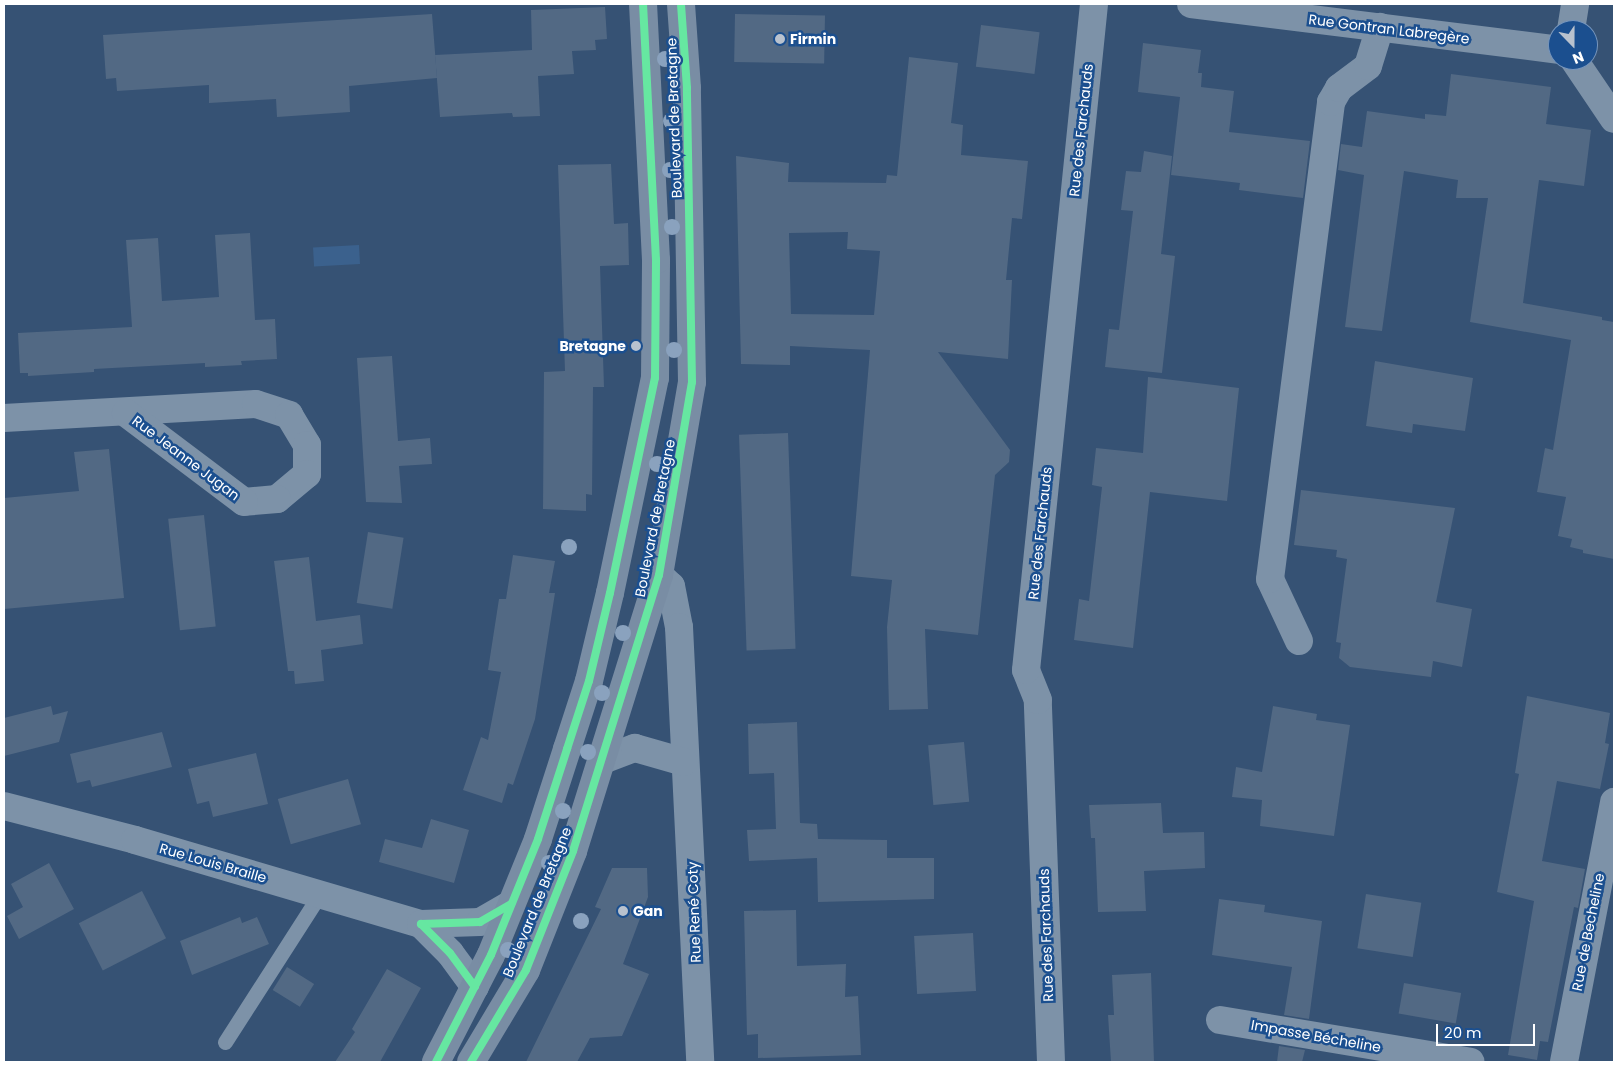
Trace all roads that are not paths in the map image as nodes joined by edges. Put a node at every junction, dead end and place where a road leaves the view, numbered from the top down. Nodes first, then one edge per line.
1 (642, 4) edge
2 (681, 4) edge
3 (1094, 4) edge
4 (1191, 4) edge
5 (1575, 4) edge
6 (1247, 7) edge
7 (1573, 20) edge
8 (1380, 27) junction
9 (1548, 49) edge
10 (1581, 70) edge
11 (1614, 119) edge
12 (126, 413) junction
13 (4, 418) edge
14 (659, 575) junction
15 (1299, 641) dead end
16 (603, 760) junction
17 (684, 762) junction
18 (1614, 802) edge
19 (4, 806) edge
20 (320, 894) junction
21 (512, 904) junction
22 (420, 924) junction
23 (475, 987) junction
24 (1220, 1020) dead end
25 (225, 1042) dead end
26 (436, 1062) edge
27 (471, 1062) edge
28 (700, 1062) edge
29 (1051, 1062) edge
30 (1470, 1062) edge
31 (1564, 1062) edge

1 - 21 main road, Boulevard de Bretagne
2 - 14 main road, Boulevard de Bretagne
3 - 29 street, Rue des Farchauds
4 - 6 street, Rue Gontran Labregère
5 - 7 street
6 - 8 street, Rue Gontran Labregère
8 - 9 street, Rue Gontran Labregère
8 - 15 street
10 - 11 street
12 - 12 street, Rue Jeanne Jugan
12 - 13 street, Rue Jeanne Jugan
14 - 16 main road, Boulevard de Bretagne
14 - 17 street, Rue René Coty
16 - 17 street
16 - 27 main road, Boulevard de Bretagne
17 - 28 street, Rue René Coty
18 - 31 street, Rue de Becheline
19 - 20 street, Rue Louis Braille
20 - 22 street, Rue Louis Braille
20 - 25 lane
21 - 22 street, Rue Louis Braille
21 - 23 main road, Boulevard de Bretagne
22 - 23 street, Rue Louis Braille
23 - 26 main road, Boulevard de Bretagne
24 - 30 street, Impasse Bécheline

